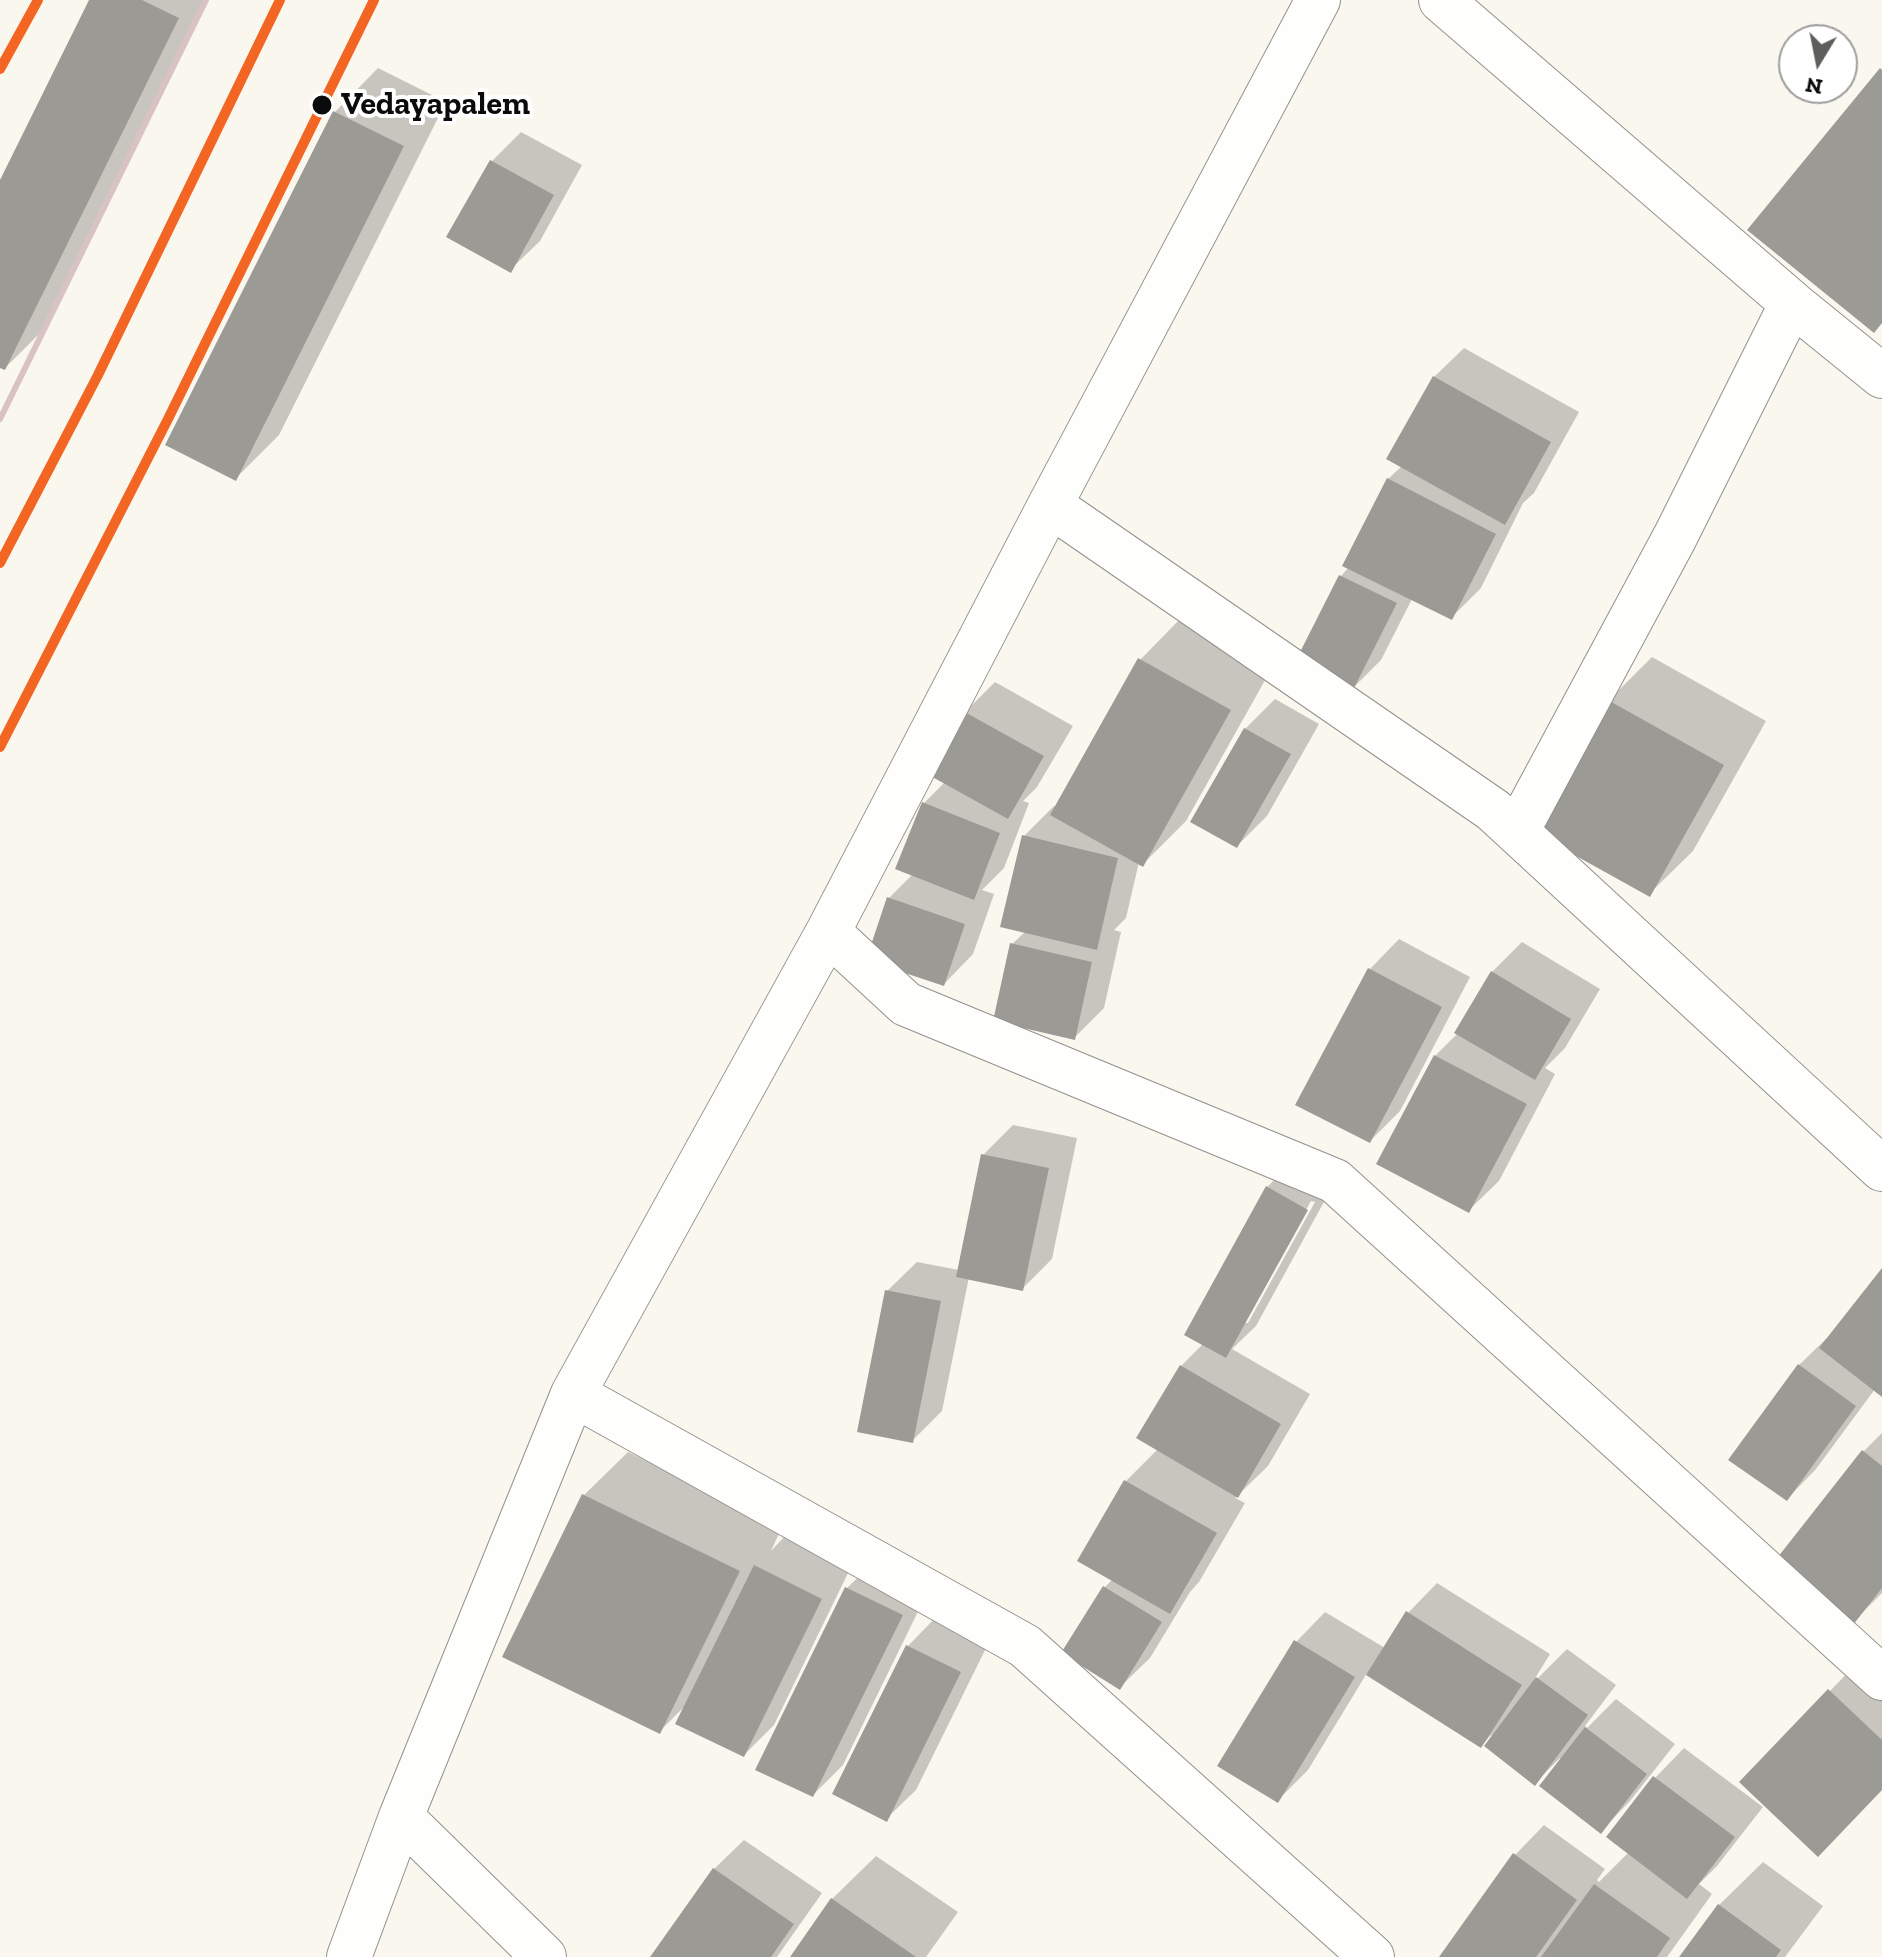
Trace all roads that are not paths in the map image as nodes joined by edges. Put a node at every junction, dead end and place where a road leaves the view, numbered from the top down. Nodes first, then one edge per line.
1 (1318, 0) edge
2 (1441, 0) edge
3 (1792, 303) junction
4 (1882, 376) edge
5 (1050, 505) junction
6 (1517, 831) junction
7 (828, 932) junction
8 (1882, 1169) edge
9 (573, 1394) junction
10 (1882, 1678) edge
11 (401, 1817) junction
12 (349, 1957) edge
13 (544, 1957) edge
14 (1372, 1957) edge

1 - 5 street
2 - 3 street
3 - 4 street
3 - 6 street
5 - 6 street
5 - 7 street
6 - 8 street
7 - 9 street
7 - 10 street
9 - 11 street
9 - 14 street
11 - 12 street
11 - 13 street

